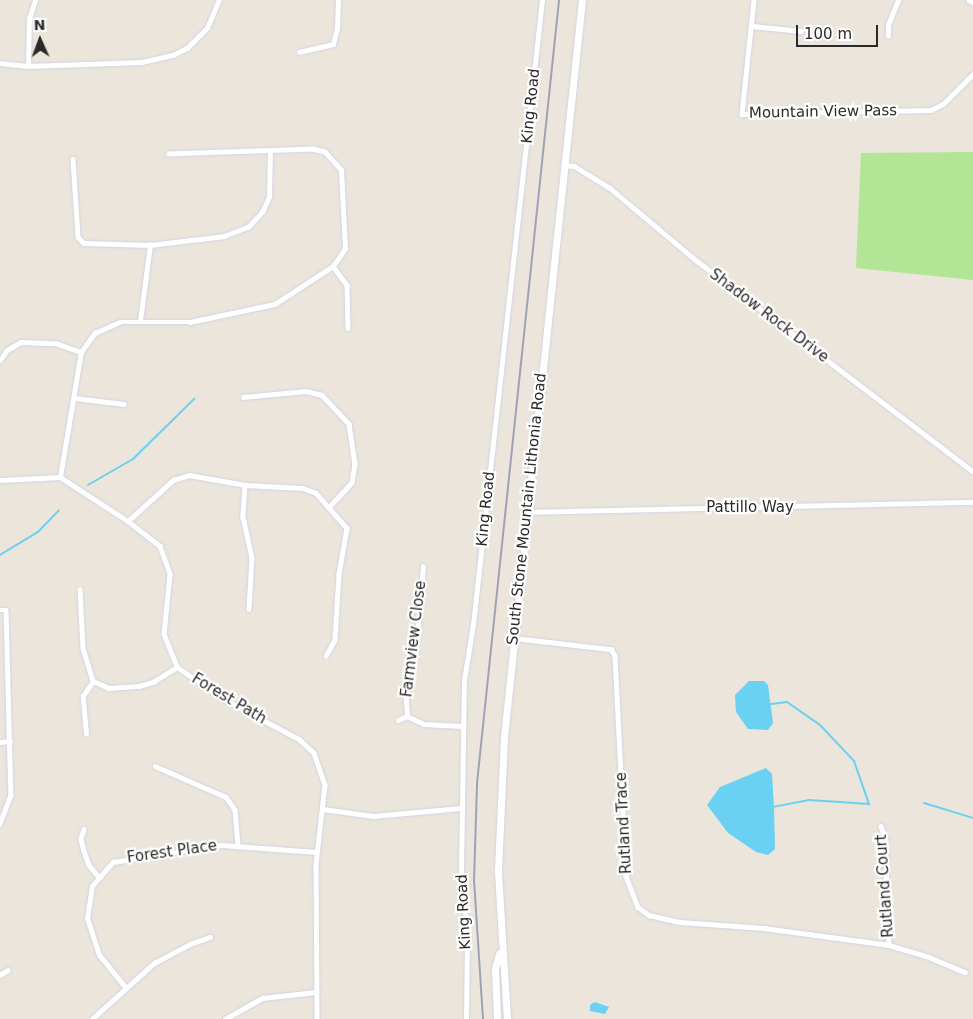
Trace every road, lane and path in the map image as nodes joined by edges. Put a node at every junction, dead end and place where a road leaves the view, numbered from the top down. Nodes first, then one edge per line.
1 (36, 0) edge
2 (219, 0) edge
3 (338, 0) edge
4 (542, 0) edge
5 (582, 0) edge
6 (754, 0) edge
7 (898, 0) edge
8 (969, 0) edge
9 (973, 2) edge
10 (752, 26) junction
11 (800, 31) dead end
12 (888, 36) dead end
13 (299, 52) dead end
14 (0, 63) edge
15 (28, 66) junction
16 (973, 75) edge
17 (270, 151) junction
18 (169, 154) dead end
19 (73, 159) dead end
20 (563, 164) junction
21 (150, 245) junction
22 (334, 266) junction
23 (140, 321) junction
24 (348, 328) dead end
25 (81, 352) junction
26 (0, 360) edge
27 (243, 397) dead end
28 (75, 398) junction
29 (124, 404) dead end
30 (973, 471) edge
31 (60, 477) junction
32 (0, 480) edge
33 (245, 485) junction
34 (973, 502) edge
35 (328, 508) junction
36 (527, 512) junction
37 (128, 521) junction
38 (423, 566) dead end
39 (80, 589) dead end
40 (249, 609) dead end
41 (0, 610) edge
42 (513, 638) junction
43 (326, 656) dead end
44 (176, 667) junction
45 (93, 681) junction
46 (407, 716) junction
47 (398, 720) dead end
48 (461, 726) junction
49 (86, 734) dead end
50 (10, 741) junction
51 (0, 742) edge
52 (156, 766) dead end
53 (461, 808) junction
54 (323, 809) junction
55 (0, 824) edge
56 (881, 826) dead end
57 (84, 829) dead end
58 (238, 844) junction
59 (316, 852) junction
60 (98, 876) junction
61 (210, 937) dead end
62 (889, 946) junction
63 (501, 948) junction
64 (8, 970) dead end
65 (965, 972) dead end
66 (0, 975) edge
67 (125, 987) junction
68 (316, 992) junction
69 (92, 1019) edge
70 (225, 1019) edge
71 (317, 1019) edge
72 (466, 1019) edge
73 (497, 1019) edge
74 (507, 1019) edge

1 - 15 street
2 - 15 street
3 - 13 street
4 - 48 street, King Road
5 - 20 main road, South Stone Mountain Lithonia Road
6 - 10 street, Mountain View Pass
7 - 12 street
8 - 9 street
10 - 11 street
10 - 16 street, Mountain View Pass
14 - 15 street
17 - 18 street
17 - 21 street
17 - 22 street
19 - 21 street
20 - 30 street, Shadow Rock Drive
20 - 36 main road, South Stone Mountain Lithonia Road
21 - 23 street
22 - 23 street
22 - 24 street
23 - 25 street
25 - 26 street
25 - 28 street
27 - 35 street
28 - 29 street
28 - 31 street
31 - 32 street
31 - 37 street, Forest Path
33 - 35 street
33 - 37 street
33 - 40 street
34 - 36 street, Pattillo Way
35 - 43 street
36 - 42 main road, South Stone Mountain Lithonia Road
37 - 44 street, Forest Path
38 - 46 street, Farmview Close
39 - 45 street
41 - 50 street
42 - 62 street, Rutland Trace
42 - 63 main road, South Stone Mountain Lithonia Road
44 - 45 street
44 - 54 street, Forest Path
45 - 49 street
46 - 47 street
46 - 48 street, Farmview Close
48 - 53 street, King Road
50 - 51 street
50 - 55 street
52 - 58 street
53 - 54 street
53 - 72 street, King Road
54 - 59 street, Forest Path
56 - 62 street, Rutland Court
57 - 60 street
58 - 59 street, Forest Place
58 - 60 street, Forest Place
59 - 68 street, Forest Path
60 - 67 street
61 - 67 street
62 - 65 street, Rutland Trace
63 - 73 main road
63 - 74 main road, South Stone Mountain Lithonia Road
64 - 66 street
67 - 69 street
68 - 70 street
68 - 71 street, Forest Path

